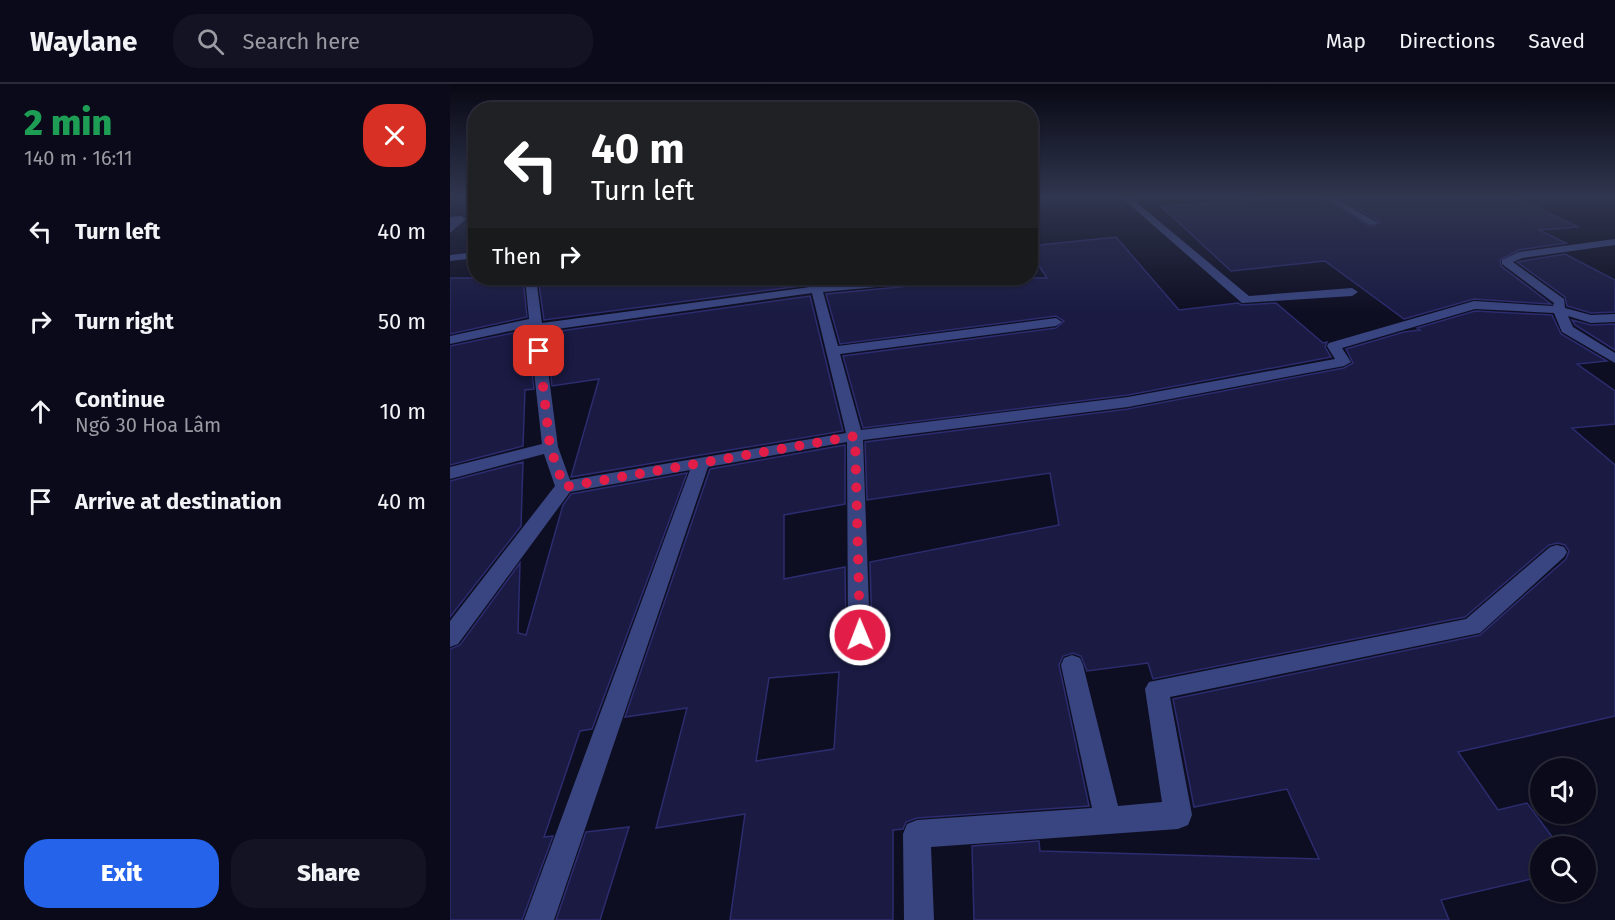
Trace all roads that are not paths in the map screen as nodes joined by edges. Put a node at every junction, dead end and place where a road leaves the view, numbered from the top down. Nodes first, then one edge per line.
1 (1171, 236) edge
2 (1615, 242) edge
3 (468, 256) edge
4 (450, 258) edge
5 (531, 285) edge
6 (803, 285) edge
7 (817, 285) edge
8 (1352, 292) dead end
9 (1558, 310) junction
10 (1615, 318) edge
11 (1056, 322) dead end
12 (535, 325) junction
13 (450, 340) edge
14 (834, 351) junction
15 (1615, 359) edge
16 (855, 436) junction
17 (550, 447) junction
18 (701, 463) junction
19 (450, 473) edge
20 (564, 487) junction
21 (1557, 552) dead end
22 (860, 635) dead end
23 (450, 638) edge
24 (1072, 665) dead end
25 (1108, 820) junction
26 (539, 920) edge
27 (919, 920) edge

1 - 8 street
2 - 9 street
3 - 4 street
5 - 12 street
6 - 12 street
7 - 14 street
9 - 10 street
9 - 15 street
9 - 16 street
11 - 14 street
12 - 13 street
12 - 17 street
14 - 16 street
16 - 18 street
16 - 22 street
17 - 19 street
17 - 20 street
18 - 20 street
18 - 26 street
20 - 23 street
21 - 25 street
24 - 25 street
25 - 27 street

